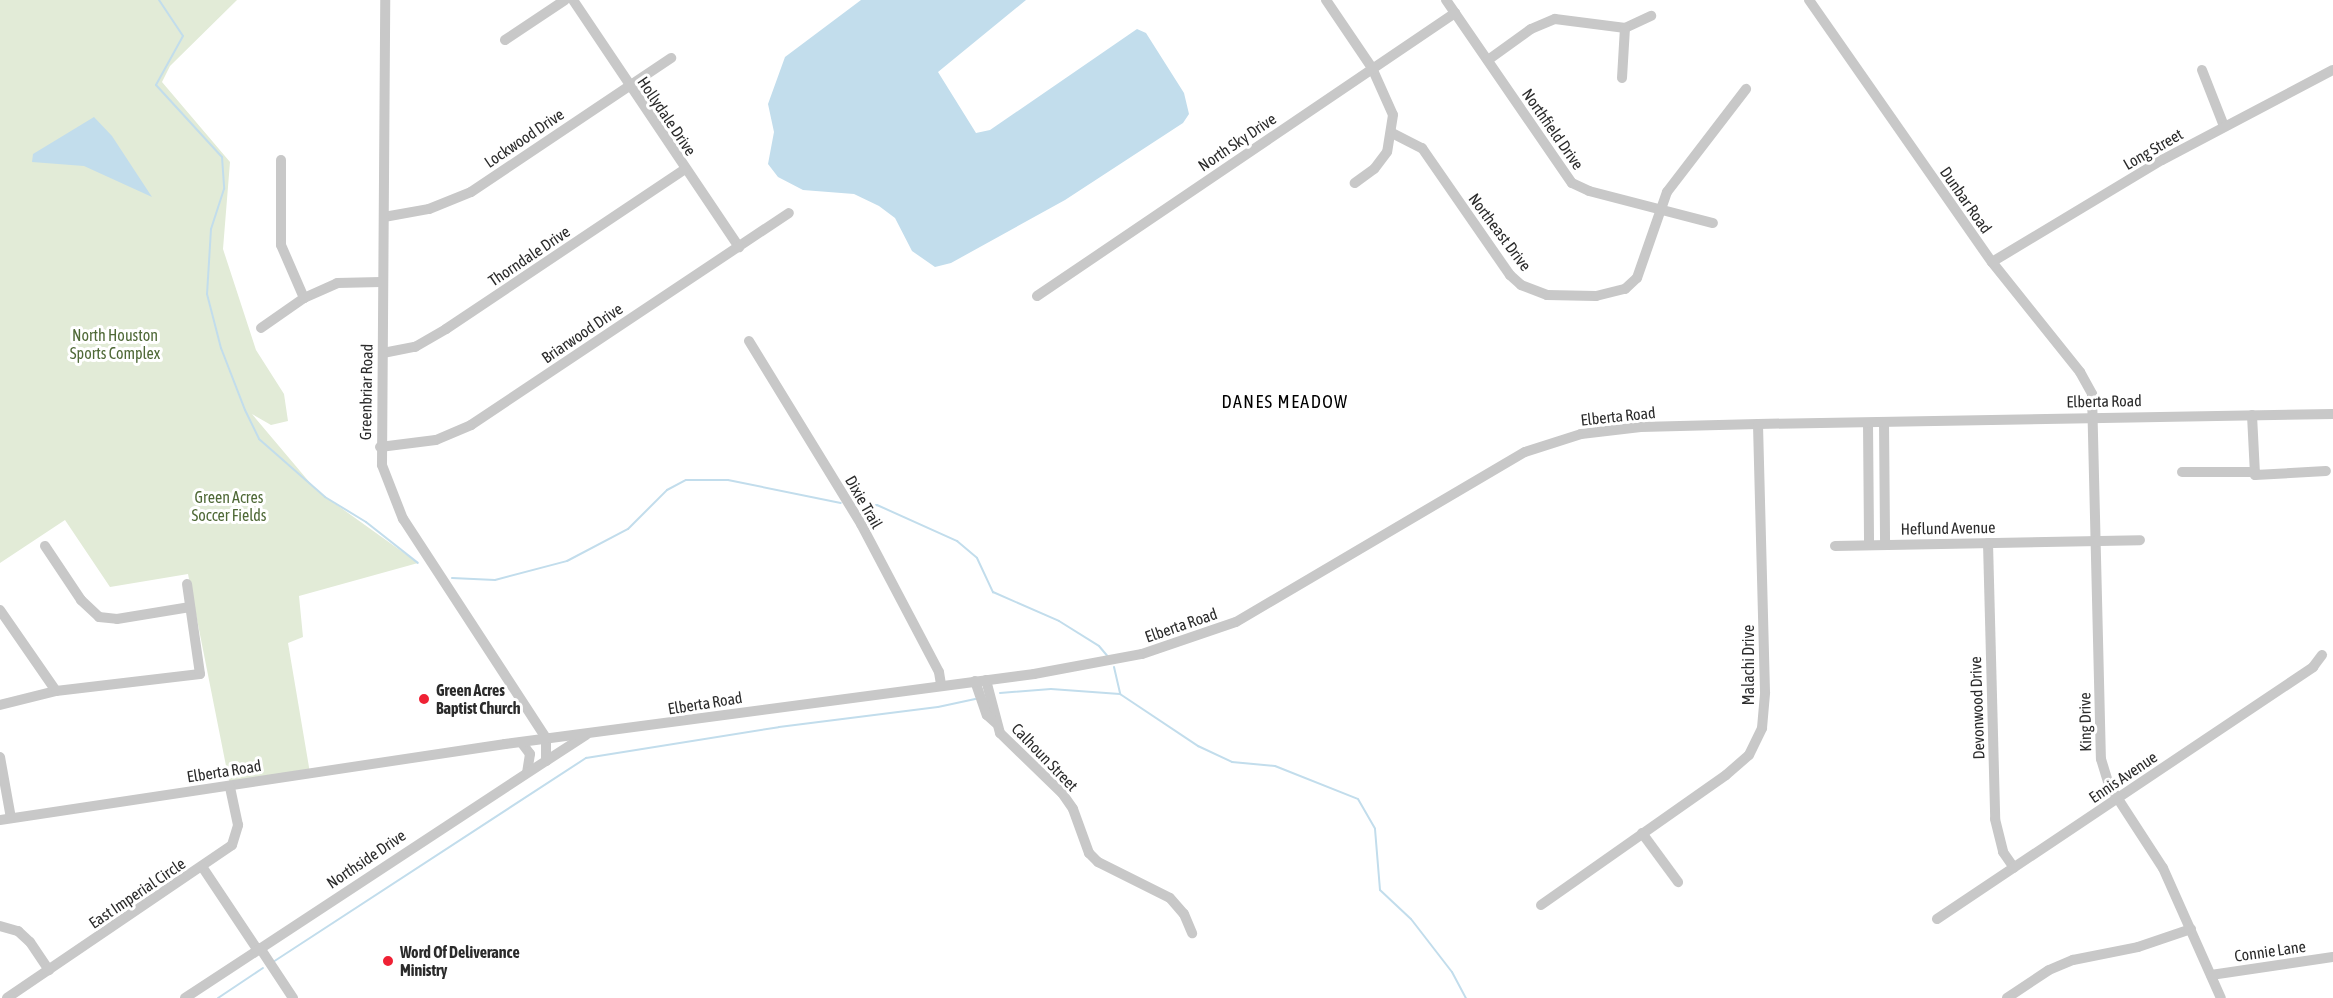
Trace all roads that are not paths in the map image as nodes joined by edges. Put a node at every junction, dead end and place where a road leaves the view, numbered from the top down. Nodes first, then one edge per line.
1 (386, 0) edge
2 (566, 0) edge
3 (573, 0) edge
4 (1326, 0) edge
5 (1446, 0) edge
6 (1809, 0) edge
7 (1455, 13) junction
8 (1651, 16) dead end
9 (1625, 28) junction
10 (505, 40) dead end
11 (671, 57) dead end
12 (1488, 60) junction
13 (1372, 68) junction
14 (2202, 70) dead end
15 (2333, 70) edge
16 (1622, 78) dead end
17 (629, 86) junction
18 (1746, 89) dead end
19 (2224, 126) junction
20 (1392, 133) junction
21 (281, 160) dead end
22 (685, 169) junction
23 (1355, 183) dead end
24 (1659, 207) junction
25 (789, 213) dead end
26 (384, 217) junction
27 (1713, 223) dead end
28 (739, 246) junction
29 (1992, 262) junction
30 (381, 282) junction
31 (1037, 296) dead end
32 (304, 298) junction
33 (261, 328) dead end
34 (749, 341) dead end
35 (383, 353) junction
36 (2333, 414) edge
37 (2252, 415) junction
38 (2094, 416) junction
39 (1884, 422) junction
40 (1868, 423) junction
41 (1758, 424) junction
42 (380, 447) junction
43 (2326, 471) dead end
44 (2182, 472) dead end
45 (2255, 472) junction
46 (2097, 539) junction
47 (2140, 540) dead end
48 (1988, 543) junction
49 (1885, 544) junction
50 (1869, 545) junction
51 (45, 546) dead end
52 (1835, 546) dead end
53 (187, 584) dead end
54 (190, 607) junction
55 (0, 610) edge
56 (2322, 655) dead end
57 (980, 680) junction
58 (942, 685) junction
59 (56, 691) junction
60 (0, 705) edge
61 (587, 734) junction
62 (546, 738) junction
63 (520, 742) junction
64 (0, 757) edge
65 (546, 761) junction
66 (527, 772) junction
67 (230, 786) junction
68 (2118, 799) junction
69 (5, 819) edge
70 (1642, 833) junction
71 (203, 868) junction
72 (2014, 868) junction
73 (1678, 882) dead end
74 (1541, 905) dead end
75 (1937, 919) dead end
76 (0, 926) edge
77 (2191, 929) junction
78 (1192, 933) dead end
79 (258, 949) junction
80 (2333, 957) edge
81 (49, 970) junction
82 (2211, 975) junction
83 (7, 998) edge
84 (185, 998) edge
85 (293, 998) edge
86 (2007, 998) edge
87 (2221, 998) edge

1 - 26 street, Greenbriar Road
2 - 10 street
3 - 17 street, Hollydale Drive
4 - 13 street
5 - 7 street, Northfield Drive
6 - 29 street, Dunbar Road
7 - 12 street, Northfield Drive
7 - 13 street, North Sky Drive
8 - 9 street
9 - 12 street
9 - 16 street
11 - 17 street, Lockwood Drive
12 - 24 street, Northfield Drive
13 - 20 street
13 - 31 street, North Sky Drive
14 - 19 street
15 - 19 street, Long Street
17 - 22 street, Hollydale Drive
17 - 26 street, Lockwood Drive
18 - 24 street, Northeast Drive
19 - 29 street, Long Street
20 - 23 street
20 - 24 street, Northeast Drive
21 - 32 street
22 - 28 street, Hollydale Drive
22 - 35 street, Thorndale Drive
24 - 27 street, Northfield Drive
25 - 28 street, Briarwood Drive
26 - 30 street, Greenbriar Road
28 - 42 street, Briarwood Drive
29 - 38 street, Dunbar Road
30 - 32 street
30 - 35 street, Greenbriar Road
32 - 33 street
34 - 58 street, Dixie Trail
35 - 42 street, Greenbriar Road
36 - 37 street, Elberta Road
37 - 38 street, Elberta Road
37 - 45 street
38 - 39 street, Elberta Road
38 - 46 street, King Drive
39 - 40 street, Elberta Road
39 - 49 street, Heflund Avenue
40 - 41 street, Elberta Road
40 - 50 street
41 - 57 street, Elberta Road
41 - 70 street, Malachi Drive
42 - 62 street, Greenbriar Road
43 - 45 street
44 - 45 street
46 - 47 street, Heflund Avenue
46 - 48 street, Heflund Avenue
46 - 68 street, King Drive
48 - 49 street, Heflund Avenue
48 - 72 street, Devonwood Drive
49 - 50 street
50 - 52 street
51 - 54 street
53 - 54 street
54 - 59 street
55 - 59 street
56 - 68 street, Ennis Avenue
57 - 58 street, Elberta Road
57 - 78 street, Calhoun Street
58 - 61 street, Elberta Road
59 - 60 street
61 - 62 street, Elberta Road
61 - 65 street, Northside Drive
62 - 63 street, Elberta Road
62 - 65 street
63 - 66 street
63 - 67 street, Elberta Road
64 - 69 street
65 - 66 street, Northside Drive
66 - 79 street, Northside Drive
67 - 69 street, Elberta Road
67 - 71 street, East Imperial Circle
68 - 72 street, Ennis Avenue
68 - 77 street, King Drive
70 - 73 street
70 - 74 street, Malachi Drive
71 - 79 street
71 - 81 street, East Imperial Circle
72 - 75 street, Ennis Avenue
76 - 81 street
77 - 82 street, King Drive
77 - 86 street
79 - 84 street, Northside Drive
79 - 85 street
80 - 82 street, Connie Lane
81 - 83 street, East Imperial Circle
82 - 87 street, King Drive

